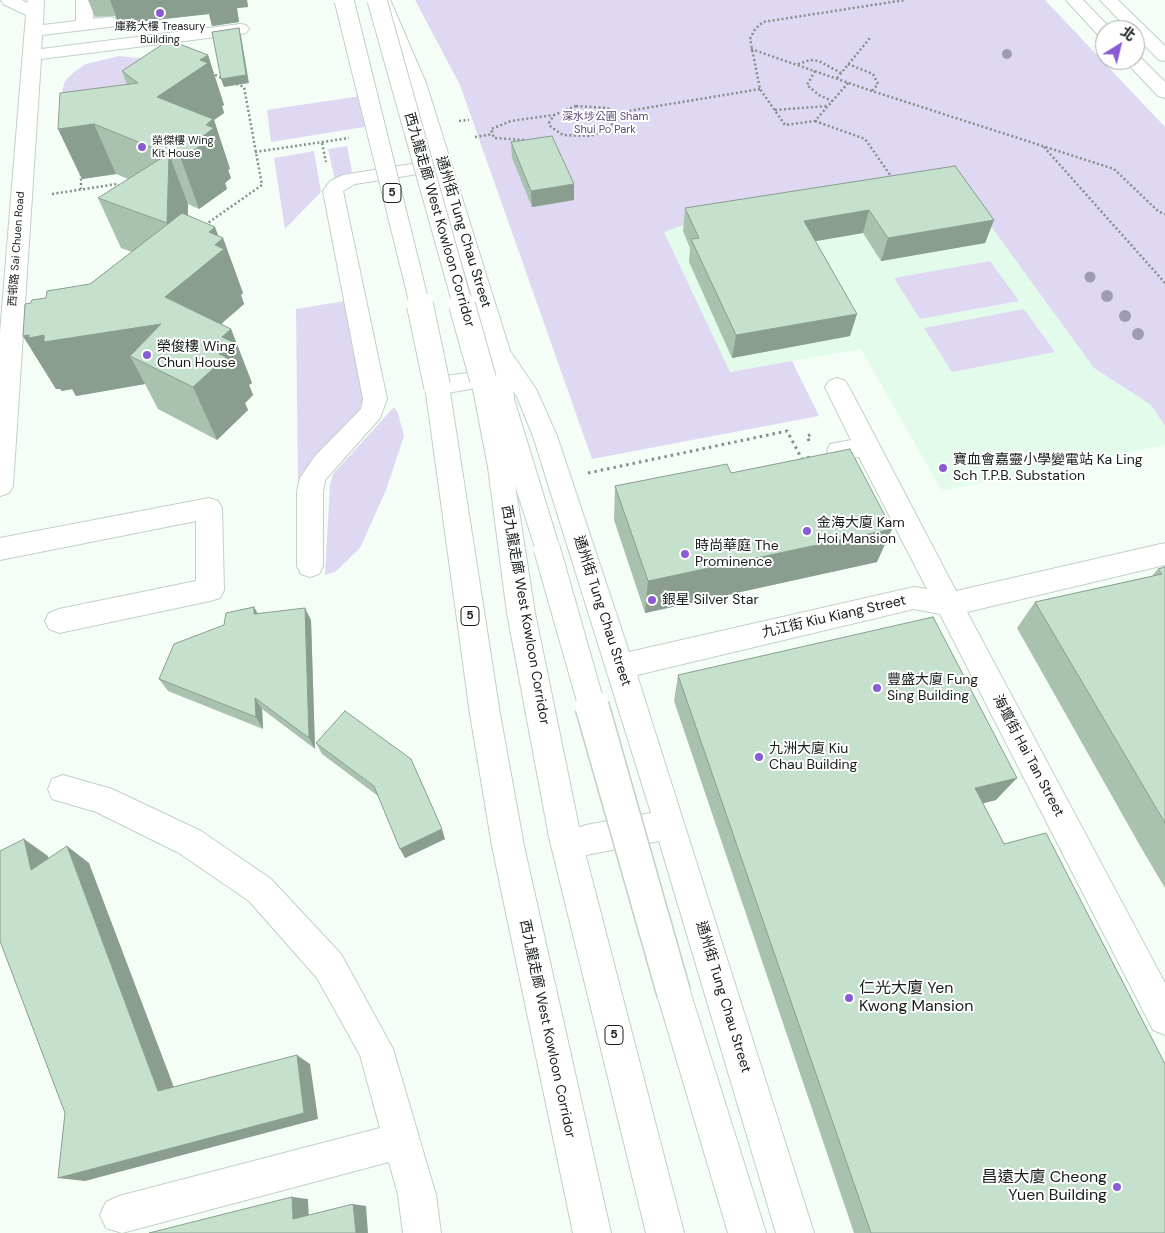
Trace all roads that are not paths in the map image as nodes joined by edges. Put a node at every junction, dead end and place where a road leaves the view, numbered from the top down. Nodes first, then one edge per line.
1 (9, 0) edge
2 (84, 0) edge
3 (344, 0) edge
4 (377, 0) edge
5 (382, 0) edge
6 (1074, 0) edge
7 (1108, 0) edge
8 (35, 15) edge
9 (109, 22) dead end
10 (1095, 22) edge
11 (85, 24) junction
12 (240, 29) edge
13 (196, 35) junction
14 (32, 55) junction
15 (1165, 56) edge
16 (203, 70) road end
17 (1143, 70) edge
18 (1165, 92) edge
19 (442, 165) junction
20 (10, 212) edge
21 (6, 322) edge
22 (500, 354) junction
23 (483, 378) junction
24 (436, 385) junction
25 (837, 387) dead end
26 (2, 434) edge
27 (866, 446) junction
28 (828, 453) edge
29 (0, 486) edge
30 (0, 549) edge
31 (1165, 554) edge
32 (310, 566) dead end
33 (950, 604) junction
34 (59, 621) dead end
35 (620, 666) junction
36 (63, 789) dead end
37 (670, 824) junction
38 (586, 840) dead end
39 (1165, 1018) edge
40 (403, 1140) junction
41 (119, 1214) dead end
42 (422, 1233) edge
43 (592, 1233) edge
44 (664, 1233) edge
45 (747, 1233) edge
46 (795, 1233) edge

1 - 8 main road
2 - 11 main road
3 - 24 main road, 西九龍走廊 West Kowloon Corridor / 5, bridge
4 - 23 main road, 西九龍走廊 West Kowloon Corridor / 5, bridge
5 - 19 main road, 通州街 Tung Chau Street
6 - 10 main road
7 - 15 main road
8 - 11 main road
8 - 14 main road, 西邨路 Sai Chuen Road
9 - 11 main road
12 - 13 main road
13 - 14 main road
13 - 16 main road
14 - 20 main road, 西邨路 Sai Chuen Road
17 - 18 main road
19 - 22 main road, 通州街 Tung Chau Street
19 - 32 main road
20 - 21 main road, 西邨路 Sai Chuen Road
21 - 26 main road, 西邨路 Sai Chuen Road
22 - 35 main road, 通州街 Tung Chau Street
22 - 45 main road, bridge
23 - 24 main road
23 - 44 main road, 西九龍走廊 West Kowloon Corridor / 5
24 - 43 main road, 西九龍走廊 West Kowloon Corridor / 5
25 - 27 main road, 海壇街 Hai Tan Street
26 - 29 main road, 西邨路 Sai Chuen Road
27 - 28 main road
27 - 33 main road, 海壇街 Hai Tan Street
30 - 34 main road
31 - 33 main road, 九江街 Kiu Kiang Street
33 - 35 main road, 九江街 Kiu Kiang Street
33 - 39 main road, 海壇街 Hai Tan Street
35 - 37 main road, 通州街 Tung Chau Street
36 - 40 main road
37 - 38 main road
37 - 46 main road, 通州街 Tung Chau Street
40 - 41 main road
40 - 42 main road

